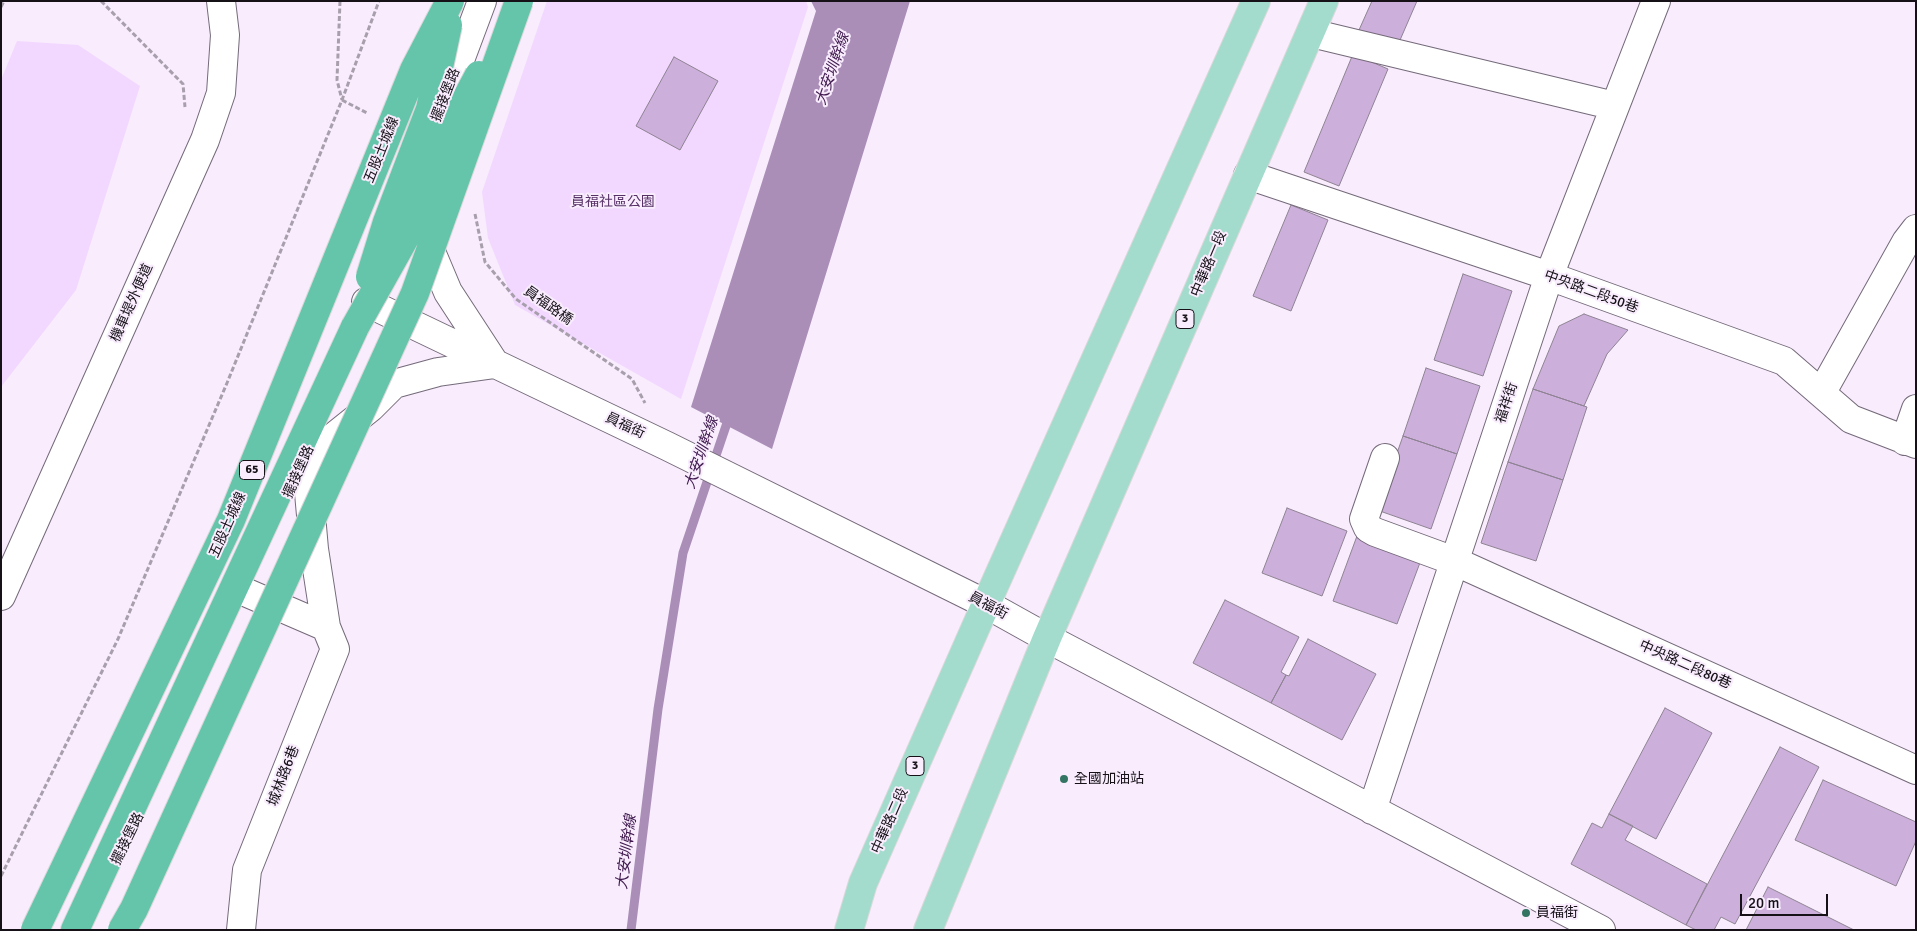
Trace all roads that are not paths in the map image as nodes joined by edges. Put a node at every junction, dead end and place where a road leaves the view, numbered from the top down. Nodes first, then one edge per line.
1 (221, 1) edge
2 (452, 1) edge
3 (482, 1) edge
4 (519, 1) edge
5 (1256, 1) edge
6 (1324, 1) edge
7 (1656, 1) edge
8 (1311, 33) junction
9 (1615, 106) junction
10 (1248, 175) junction
11 (413, 185) junction
12 (1916, 229) edge
13 (1548, 276) junction
14 (366, 302) junction
15 (355, 327) junction
16 (495, 364) junction
17 (1822, 392) junction
18 (1916, 409) edge
19 (1910, 443) edge
20 (1385, 458) dead end
21 (306, 459) junction
22 (1454, 561) junction
23 (245, 592) junction
24 (1, 596) edge
25 (986, 604) junction
26 (326, 627) junction
27 (1048, 638) junction
28 (1916, 770) edge
29 (1372, 810) junction
30 (35, 930) edge
31 (75, 930) edge
32 (84, 930) edge
33 (122, 930) edge
34 (241, 930) edge
35 (849, 930) edge
36 (928, 930) edge
37 (1601, 930) edge

1 - 24 street, 機車堤外便道
2 - 15 highway, bridge
2 - 30 highway, 五股土城線 / 65, bridge
3 - 11 street, 擺接堡路
4 - 15 highway, bridge
4 - 33 highway, bridge
5 - 25 main road, 3
6 - 8 main road, 中華路一段 / 3
7 - 9 street, 福祥街
8 - 9 street
8 - 10 main road, 中華路一段 / 3
9 - 13 street, 福祥街
10 - 13 street, 中央路二段50巷
10 - 27 main road, 中華路一段 / 3
11 - 14 street, 擺接堡路
11 - 16 street
12 - 17 street
13 - 17 street, 中央路二段50巷
13 - 22 street, 福祥街
14 - 16 street, 員福街
14 - 21 street, 擺接堡路
15 - 31 highway
16 - 21 street
16 - 25 street, 員福街
17 - 19 street, 中央路二段50巷
18 - 19 street
20 - 22 street, 中央路二段80巷
21 - 23 street, 擺接堡路
21 - 26 street, 城林路6巷
22 - 28 street, 中央路二段80巷
22 - 29 street, 福祥街
23 - 26 street
23 - 32 street, 擺接堡路
25 - 27 street, 員福街
25 - 35 main road, 中華路二段 / 3
26 - 34 street, 城林路6巷
27 - 29 street, 員福街
27 - 36 main road, 3
29 - 37 street, 員福街

